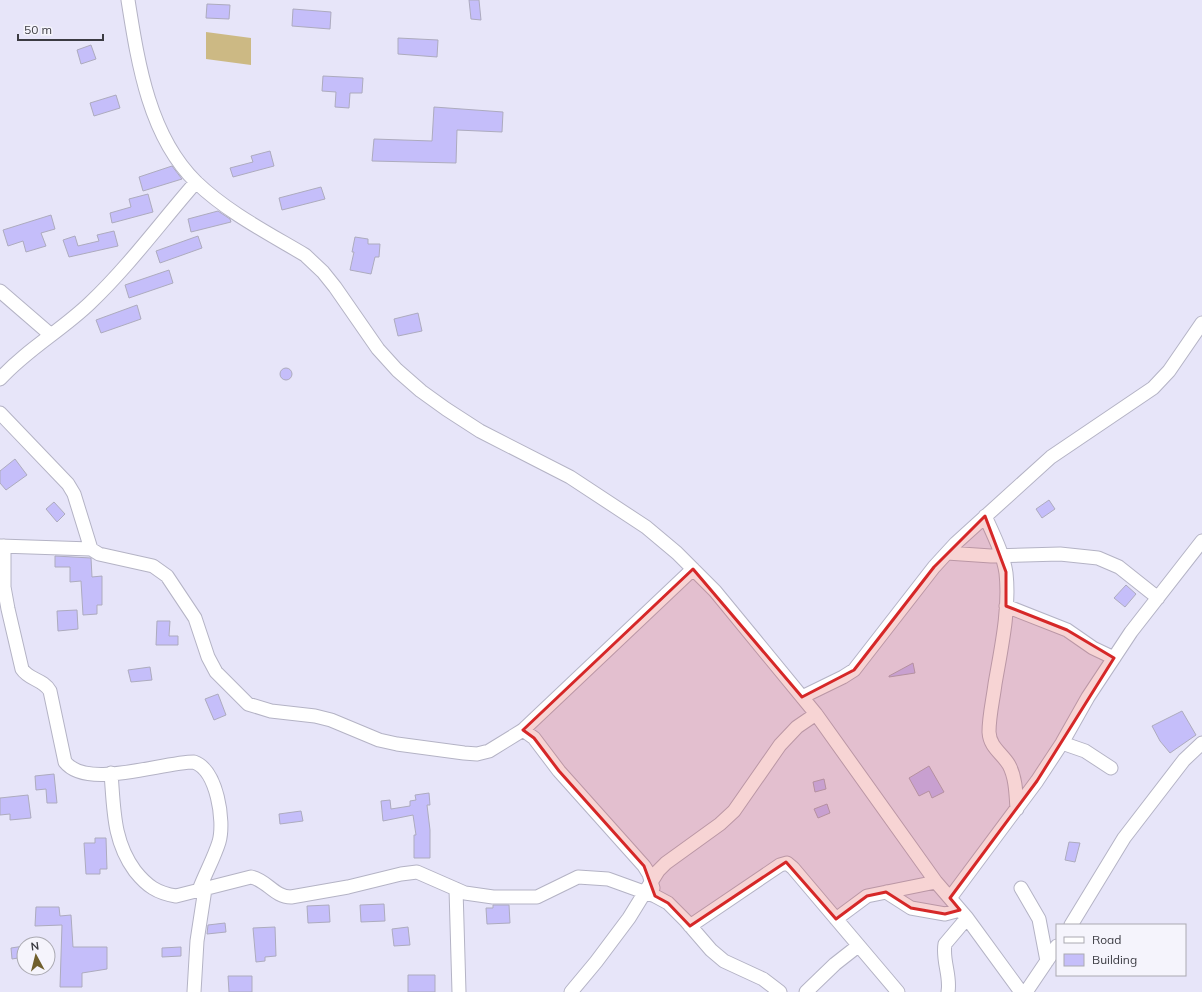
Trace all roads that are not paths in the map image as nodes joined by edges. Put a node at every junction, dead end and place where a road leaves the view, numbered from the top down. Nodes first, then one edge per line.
1 (128, 0) edge
2 (196, 182) junction
3 (0, 291) edge
4 (1202, 323) edge
5 (51, 335) junction
6 (0, 379) edge
7 (0, 413) edge
8 (985, 516) junction
9 (2, 546) edge
10 (91, 549) junction
11 (1200, 549) edge
12 (947, 553) junction
13 (1002, 556) junction
14 (693, 569) junction
15 (1158, 598) junction
16 (1006, 606) junction
17 (1114, 658) junction
18 (802, 697) junction
19 (816, 714) junction
20 (524, 730) junction
21 (1062, 743) junction
22 (1202, 743) edge
23 (1111, 768) dead end
24 (111, 773) junction
25 (1017, 809) junction
26 (936, 882) junction
27 (1021, 888) dead end
28 (202, 889) junction
29 (456, 889) junction
30 (651, 890) junction
31 (886, 892) junction
32 (950, 898) junction
33 (964, 914) junction
34 (836, 919) junction
35 (1072, 924) edge
36 (690, 926) junction
37 (858, 946) junction
38 (1056, 948) edge
39 (1047, 961) junction
40 (194, 992) edge
41 (458, 992) edge
42 (571, 992) edge
43 (780, 992) edge
44 (806, 992) edge
45 (898, 992) edge
46 (948, 992) edge
47 (1021, 992) edge
48 (1026, 992) edge

1 - 2 street
2 - 5 street
2 - 14 street
3 - 5 street
4 - 8 street
5 - 6 street
7 - 10 street
8 - 12 street
8 - 13 street
9 - 10 street
9 - 24 street
10 - 20 street
11 - 15 street
12 - 13 street
12 - 18 street
13 - 15 street
13 - 16 street
14 - 18 street
14 - 20 street
15 - 17 street
16 - 17 street
16 - 25 street
17 - 21 street
18 - 19 street
19 - 26 street
19 - 30 street
20 - 30 street
21 - 23 street
21 - 25 street
22 - 35 street
24 - 28 street
24 - 28 street
25 - 32 street
26 - 31 street
26 - 32 street
27 - 39 street
28 - 29 street
28 - 40 street
29 - 30 street
29 - 41 street
30 - 36 street
30 - 42 street
31 - 33 street
31 - 34 street
32 - 33 street
33 - 46 street
33 - 47 street
34 - 36 street
34 - 37 street
36 - 43 street
37 - 44 street
37 - 45 street
38 - 39 street
39 - 48 street

